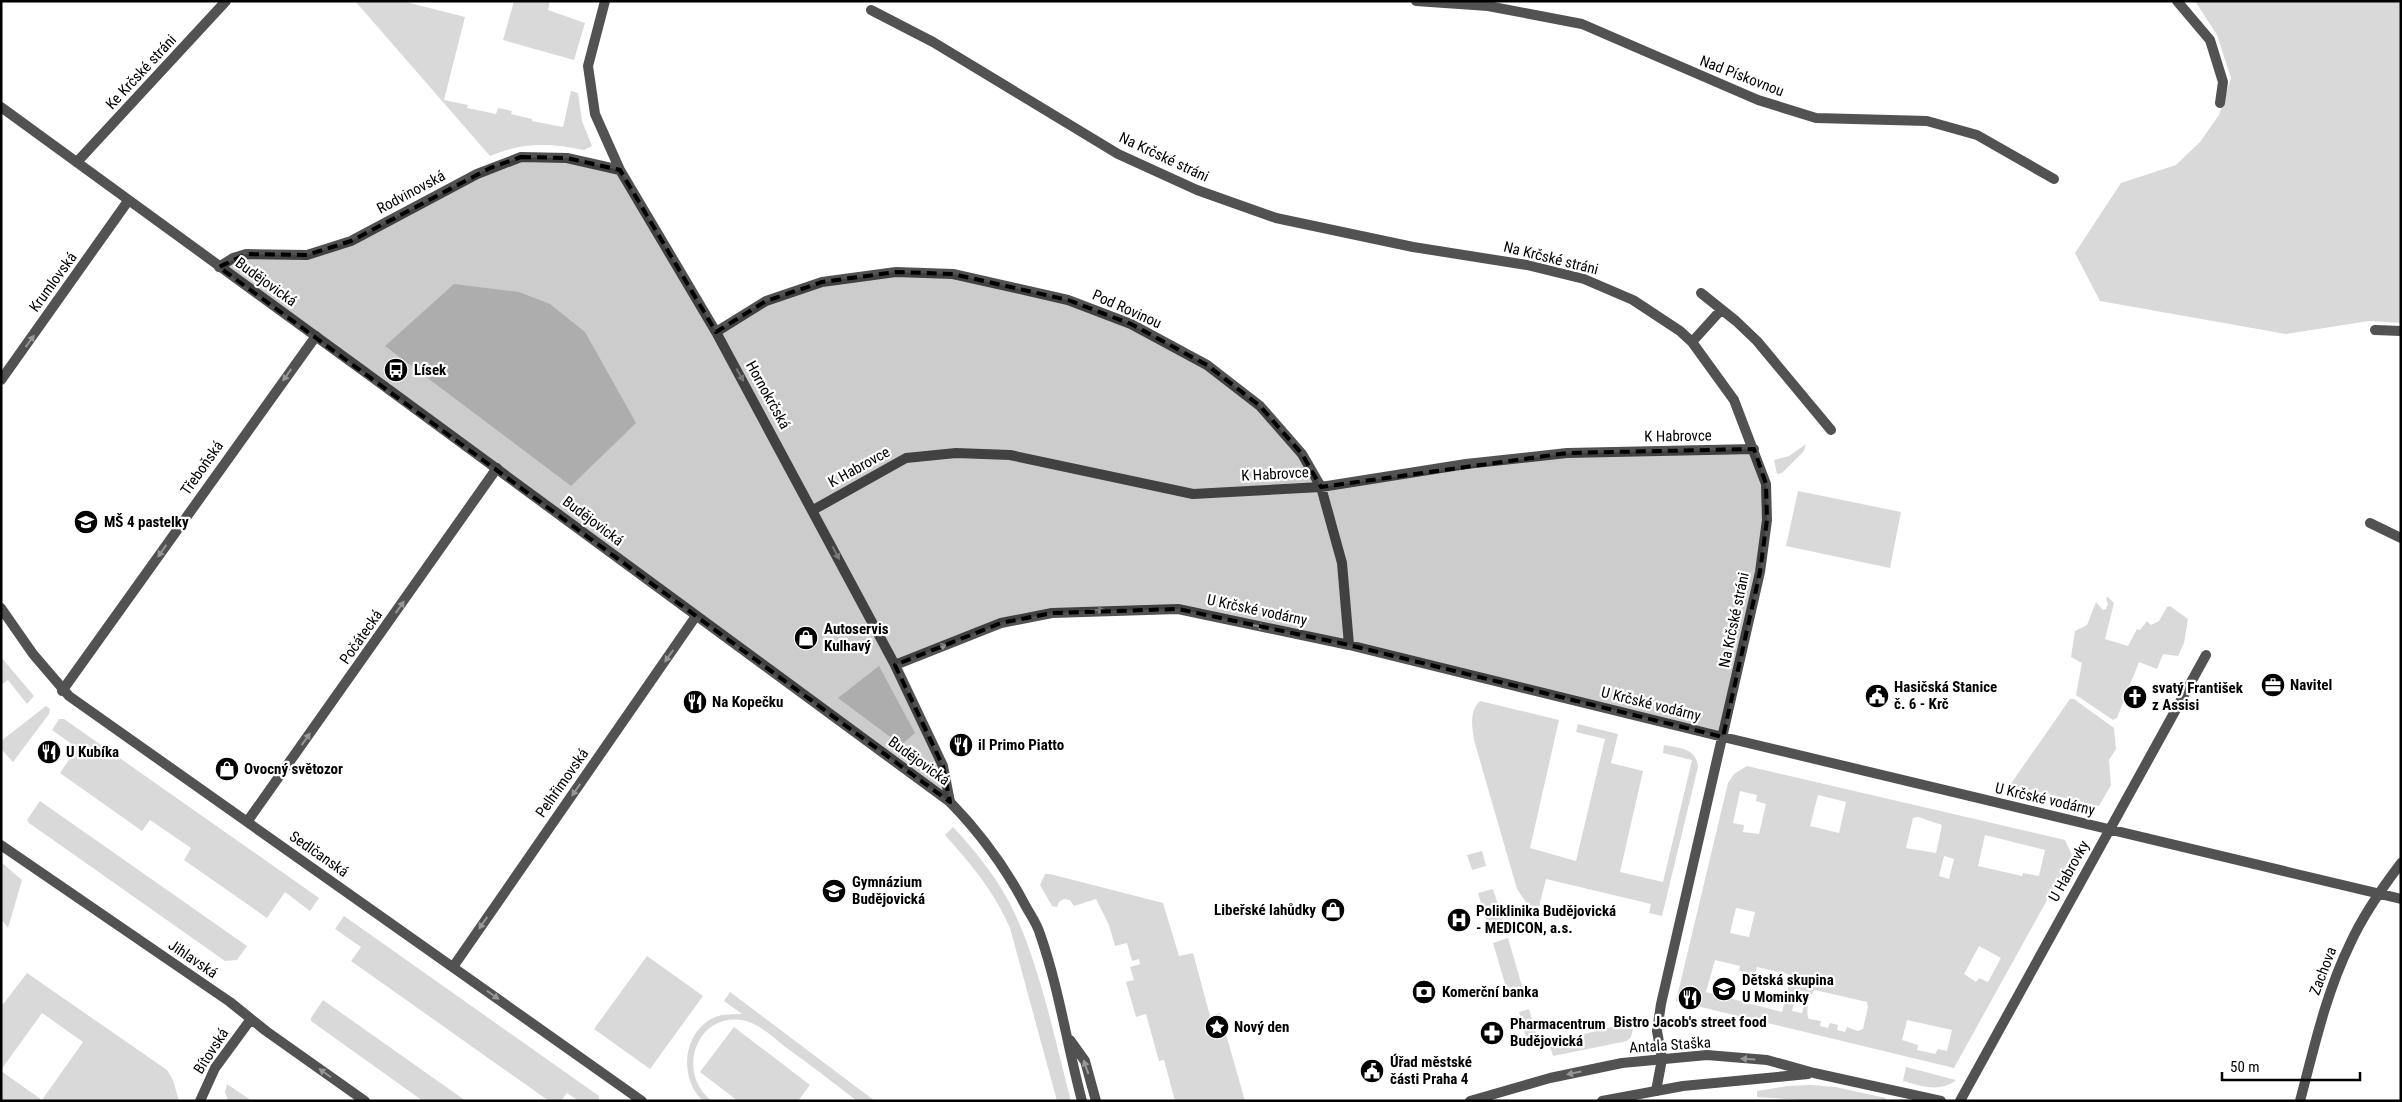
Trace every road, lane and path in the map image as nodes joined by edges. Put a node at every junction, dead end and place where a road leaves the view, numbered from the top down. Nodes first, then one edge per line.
1 (226, 1) edge
2 (605, 1) edge
3 (1416, 1) edge
4 (2177, 1) edge
5 (871, 10) dead end
6 (2220, 103) dead end
7 (1, 107) edge
8 (77, 162) junction
9 (620, 170) junction
10 (2054, 179) dead end
11 (128, 201) junction
12 (219, 267) junction
13 (1701, 293) dead end
14 (1721, 310) junction
15 (2375, 330) dead end
16 (716, 332) junction
17 (2401, 332) edge
18 (316, 336) junction
19 (1692, 342) junction
20 (1, 380) edge
21 (1831, 430) dead end
22 (1754, 449) junction
23 (497, 468) junction
24 (1321, 487) junction
25 (813, 510) junction
26 (2370, 523) dead end
27 (2401, 538) edge
28 (1, 608) edge
29 (696, 616) junction
30 (1349, 645) junction
31 (2206, 655) dead end
32 (895, 665) junction
33 (62, 690) junction
34 (1723, 737) junction
35 (950, 802) junction
36 (247, 822) junction
37 (2109, 830) junction
38 (1, 845) edge
39 (2401, 862) edge
40 (2379, 894) junction
41 (2401, 899) edge
42 (453, 967) junction
43 (251, 1018) junction
44 (1068, 1037) junction
45 (1662, 1059) junction
46 (1814, 1073) junction
47 (1656, 1091) junction
48 (1925, 1099) edge
49 (200, 1101) edge
50 (365, 1101) edge
51 (642, 1101) edge
52 (1082, 1101) edge
53 (1096, 1101) edge
54 (1470, 1101) edge
55 (1602, 1101) edge
56 (1941, 1101) edge
57 (1960, 1101) edge
58 (2300, 1101) edge

1 - 8 street, Ke Krčské stráni
2 - 9 street, Hornokrčská
3 - 10 street, Nad Pískovnou
4 - 6 street
5 - 19 street, Na Krčské stráni
7 - 8 street, Budějovická
8 - 11 street, Budějovická
9 - 12 street, Rodvinovská
9 - 16 street, Hornokrčská
11 - 12 street, Budějovická
20 -> 11 street, Krumlovská
12 - 18 street, Budějovická
13 - 14 street
14 - 19 street
14 - 21 street
15 - 17 street
16 - 24 street, Pod Rovinou
16 -> 25 street, Hornokrčská
18 - 23 street, Budějovická
18 -> 33 street, Třeboňská
19 - 22 street, Na Krčské stráni
22 - 24 street, K Habrovce
22 - 34 street, Na Krčské stráni
23 - 29 street, Budějovická
36 -> 23 street, Počátecká
24 - 25 street, K Habrovce
24 - 30 street, Pod Rovinou
25 -> 32 street, Hornokrčská
26 - 27 street
28 - 33 street, Sedlčanská
29 - 35 street, Budějovická
29 -> 42 street, Pelhřimovská
32 -> 30 street, U Krčské vodárny
30 - 34 street, U Krčské vodárny
31 - 37 street, U Habrovky
32 - 35 street, Hornokrčská
33 - 36 street, Sedlčanská
34 - 37 street, U Krčské vodárny
34 - 45 street, Na Krčské stráni
35 - 44 street, Budějovická
36 - 42 street, Sedlčanská
37 - 40 street, U Krčské vodárny
37 - 57 street, U Habrovky
38 - 43 street, Jihlavská
39 - 40 street, Zachova
40 - 41 street, U Krčské vodárny
40 - 58 street, Zachova
42 -> 51 street, Sedlčanská
43 - 49 street, Bítovská
50 -> 43 street, Jihlavská
44 - 52 street, Budějovická
53 -> 44 street, Budějovická
46 -> 45 street, Antala Staška
45 - 47 street, Na Krčské stráni
45 -> 54 street, Antala Staška
46 - 47 street, Antala Staška
46 - 48 street, Antala Staška
47 - 55 street, Antala Staška
48 - 56 street, Antala Staška

